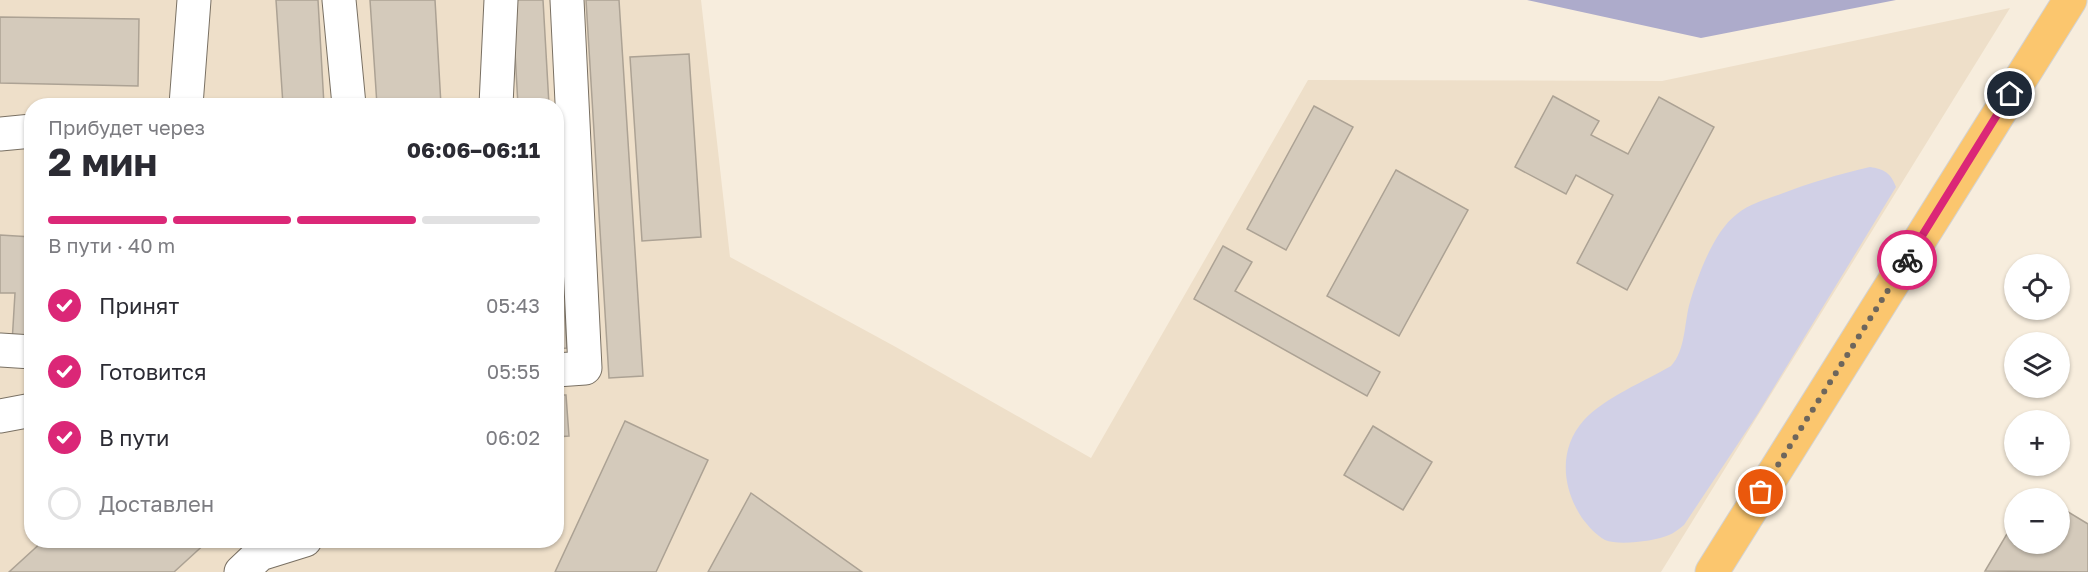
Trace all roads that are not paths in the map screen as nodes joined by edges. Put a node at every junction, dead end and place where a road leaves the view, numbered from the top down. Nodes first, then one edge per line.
1 (194, 0) edge
2 (339, 0) edge
3 (501, 0) edge
4 (567, 0) edge
5 (2070, 0) edge
6 (187, 98) edge
7 (348, 98) edge
8 (496, 98) edge
9 (24, 131) edge
10 (0, 134) edge
11 (568, 253) edge
12 (0, 350) edge
13 (24, 352) edge
14 (564, 369) edge
15 (24, 412) edge
16 (0, 416) edge
17 (279, 548) edge
18 (242, 572) edge
19 (1712, 572) edge

1 - 6 lane
2 - 7 lane
3 - 8 lane
4 - 11 lane
5 - 19 highway
9 - 10 lane
11 - 14 lane
12 - 13 lane
15 - 16 lane
17 - 18 lane

